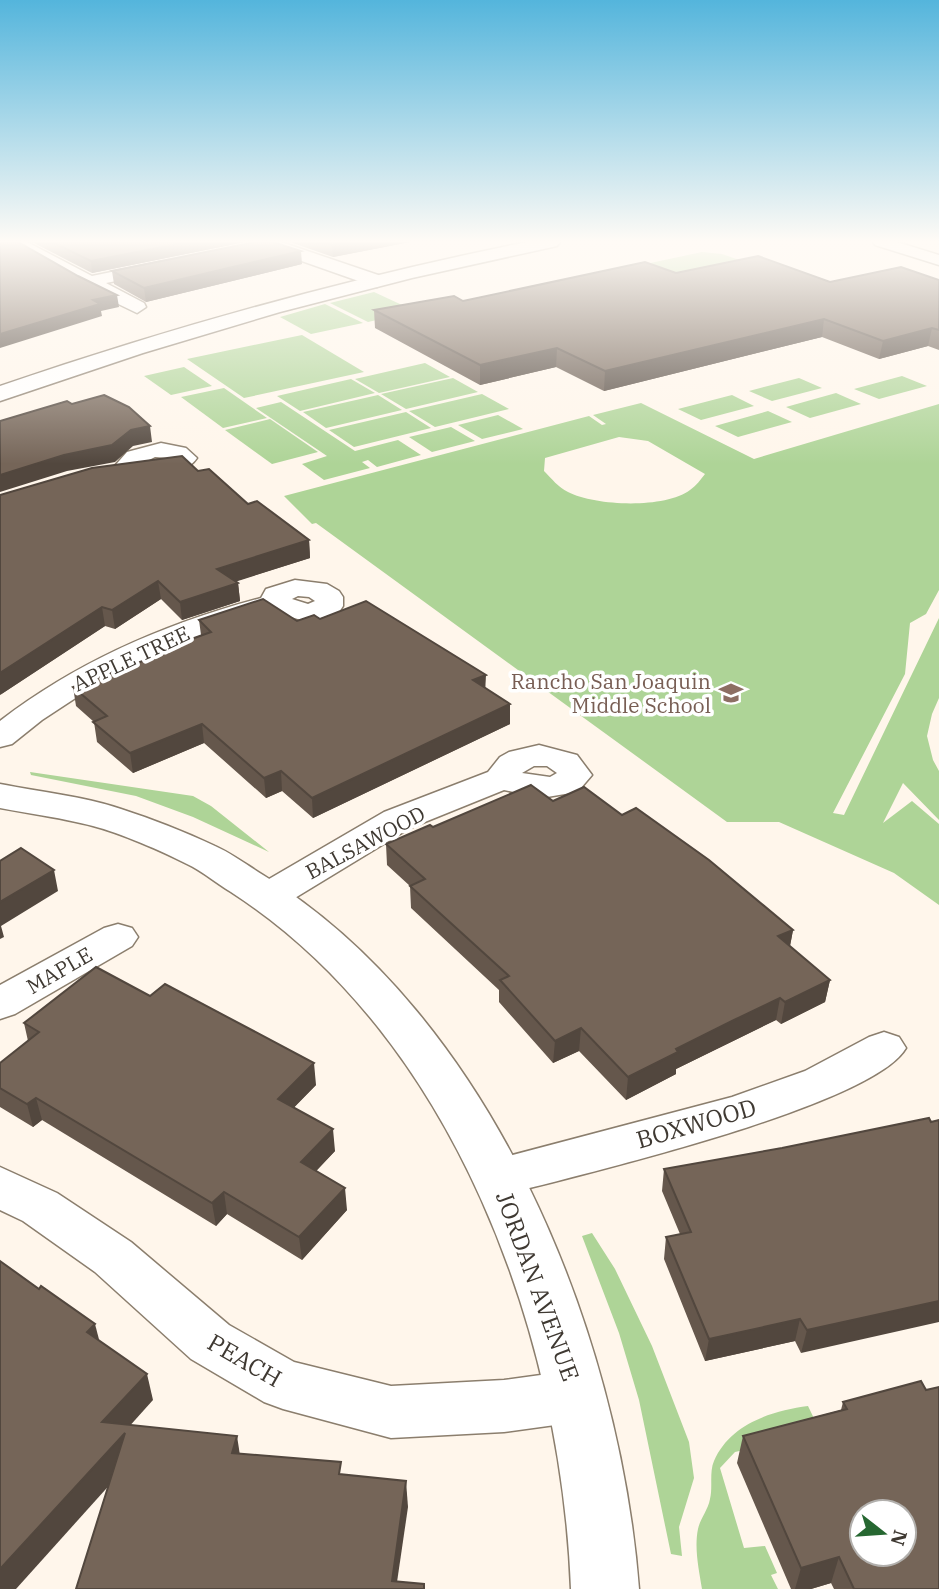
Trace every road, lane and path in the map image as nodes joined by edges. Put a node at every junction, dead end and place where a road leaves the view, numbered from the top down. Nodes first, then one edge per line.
1 (210, 316) edge
2 (240, 316) edge
3 (0, 377) edge
4 (0, 394) edge
5 (124, 469) edge
6 (97, 476) edge
7 (275, 603) edge
8 (0, 737) edge
9 (501, 779) dead end
10 (0, 796) edge
11 (271, 895) junction
12 (118, 937) dead end
13 (0, 1004) edge
14 (884, 1048) dead end
15 (499, 1177) junction
16 (0, 1187) edge
17 (577, 1396) junction
18 (605, 1589) edge

1 - 3 main road
2 - 4 main road
5 - 6 street
7 - 8 street, APPLE TREE
9 - 11 street, BALSAWOOD
10 - 11 main road, JORDAN AVENUE
11 - 15 main road, JORDAN AVENUE
12 - 13 street, MAPLE
14 - 15 street, BOXWOOD
15 - 17 main road, JORDAN AVENUE
16 - 17 street, PEACH
17 - 18 main road, JORDAN AVENUE

